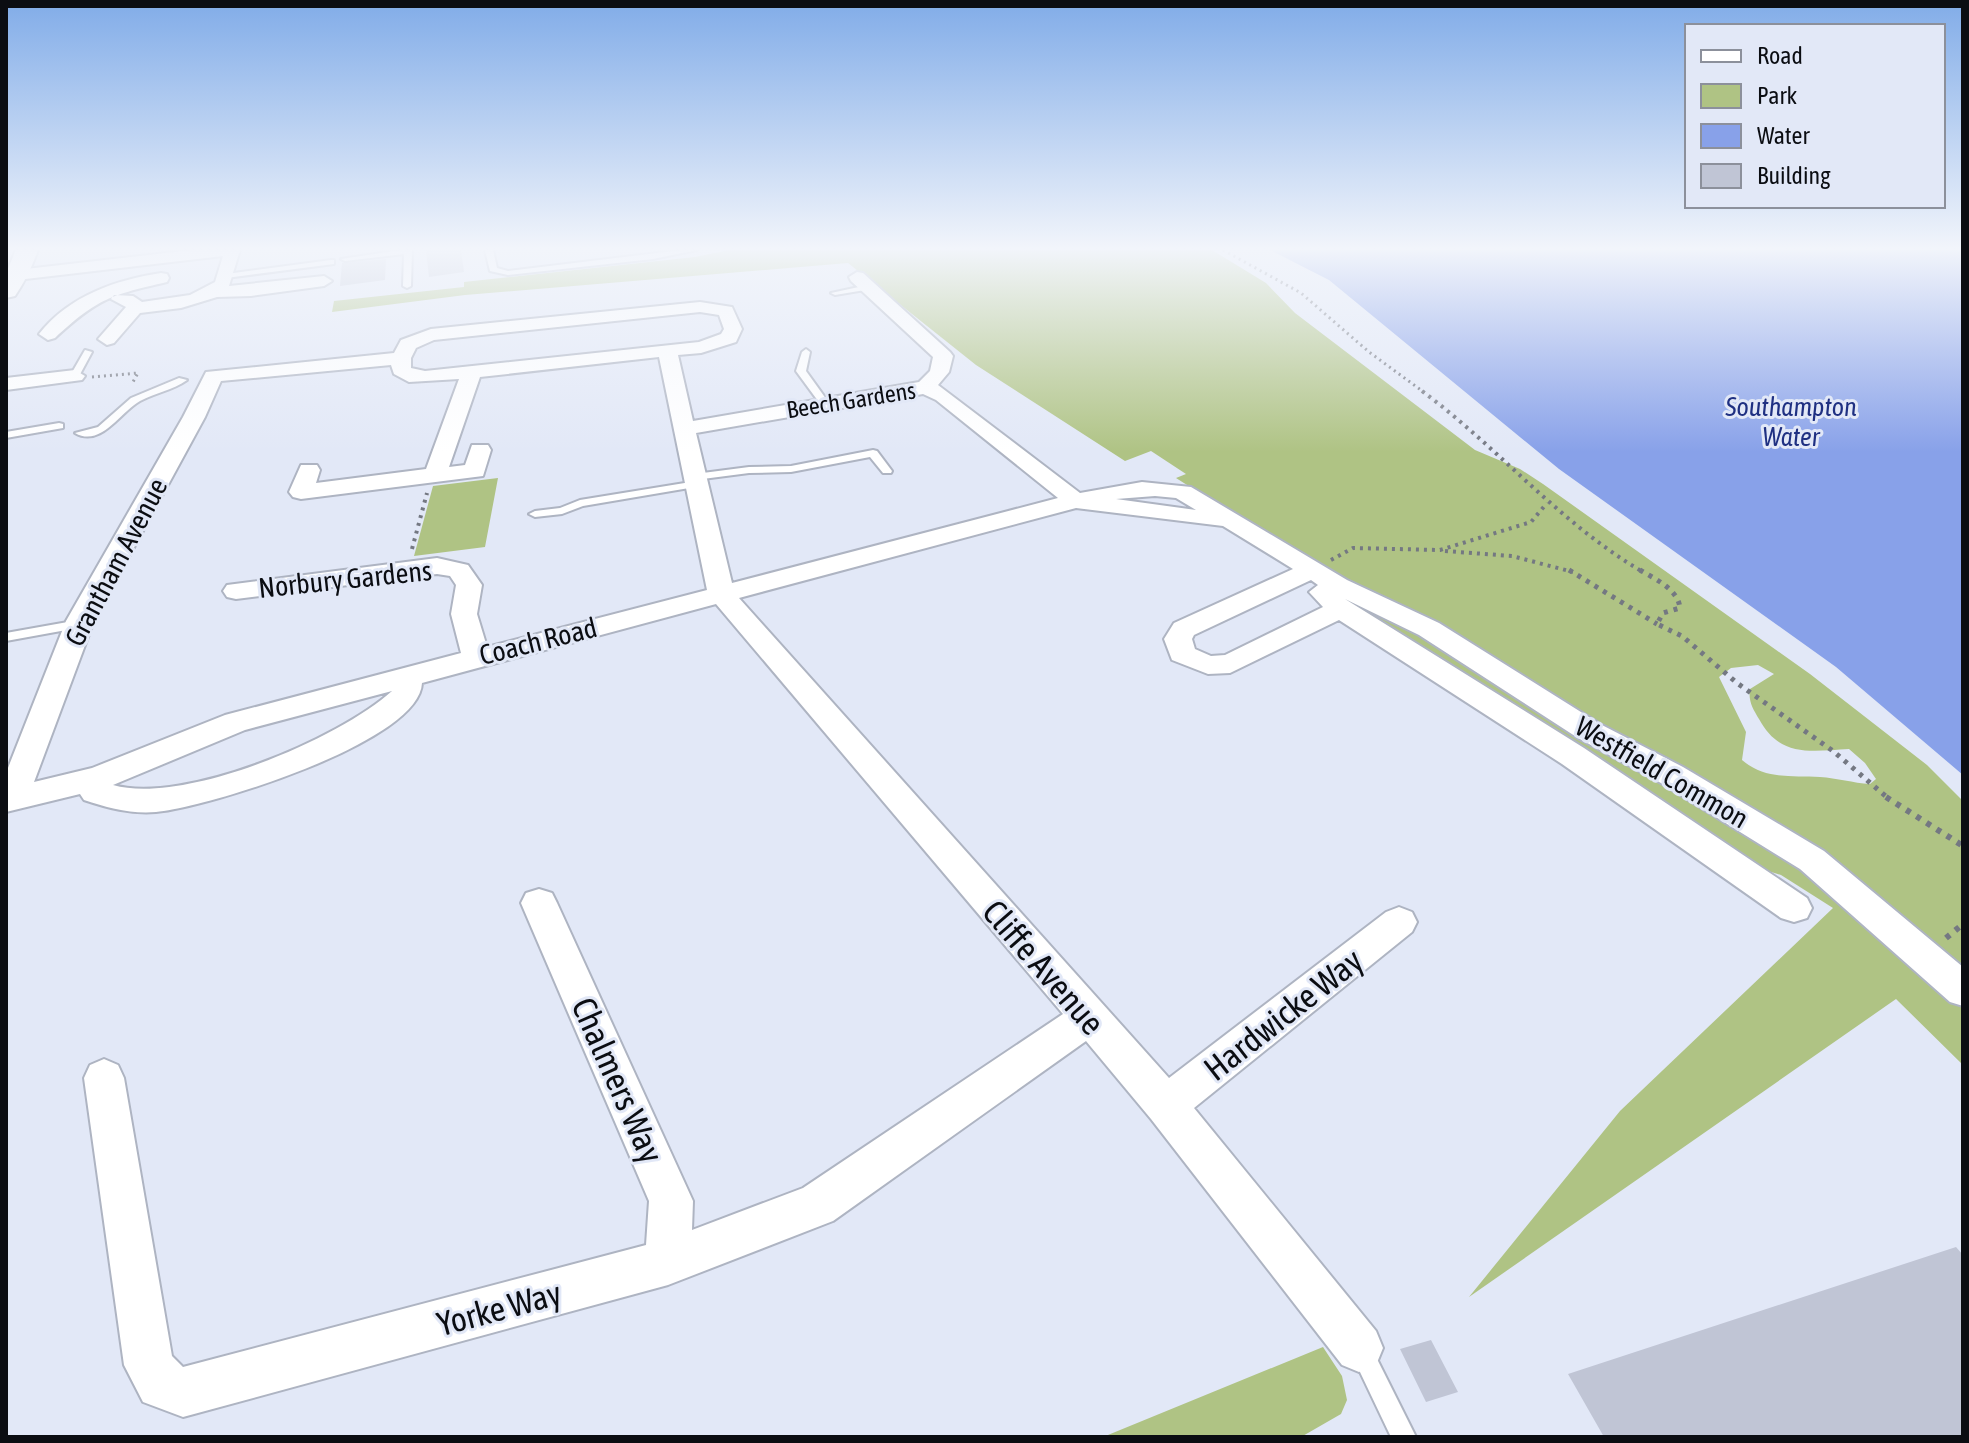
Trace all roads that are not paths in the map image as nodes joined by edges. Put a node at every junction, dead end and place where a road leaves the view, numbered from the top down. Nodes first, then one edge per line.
1 (66, 317) edge
2 (127, 317) edge
3 (599, 317) edge
4 (730, 317) edge
5 (901, 317) edge
6 (48, 334) dead end
7 (107, 339) dead end
8 (667, 351) junction
9 (88, 352) dead end
10 (806, 352) dead end
11 (401, 358) junction
12 (472, 372) junction
13 (75, 376) joint
14 (213, 376) junction
15 (182, 380) joint
16 (6, 384) edge
17 (926, 387) junction
18 (824, 403) junction
19 (59, 426) dead end
20 (684, 429) junction
21 (80, 433) dead end
22 (6, 435) edge
23 (480, 450) dead end
24 (309, 470) dead end
25 (887, 471) dead end
26 (433, 475) junction
27 (696, 480) junction
28 (1183, 492) joint
29 (1076, 501) junction
30 (535, 514) dead end
31 (1232, 522) junction
32 (1330, 588) junction
33 (236, 591) dead end
34 (721, 594) junction
35 (79, 624) junction
36 (6, 637) edge
37 (476, 657) junction
38 (408, 675) junction
39 (99, 778) junction
40 (9, 799) edge
41 (539, 903) dead end
42 (1794, 908) dead end
43 (1399, 922) dead end
44 (1963, 990) edge
45 (1088, 1018) junction
46 (104, 1078) dead end
47 (1166, 1105) junction
48 (668, 1262) junction
49 (1359, 1348) joint
50 (1404, 1437) edge

1 - 6 street
2 - 7 street
3 - 11 street
4 - 8 street
5 - 17 street
8 - 12 street
8 - 20 street
9 - 13 lane
10 - 18 lane
11 - 12 street
11 - 14 street
12 - 26 street
13 - 16 street
14 - 15 street
14 - 35 street, Grantham Avenue
15 - 21 lane
17 - 18 street, Beech Gardens
17 - 29 street, Beech Gardens
18 - 20 street, Beech Gardens
19 - 22 lane
20 - 27 street
23 - 26 street
24 - 26 street
25 - 27 lane
27 - 30 lane
27 - 34 street
28 - 29 street, Coach Road
28 - 31 street, Westfield Common
29 - 31 street, Coach Road
29 - 34 street, Coach Road
31 - 32 street, Westfield Common
32 - 32 street
32 - 42 street, Westfield Common
32 - 44 street, Westfield Common
33 - 37 street, Norbury Gardens
34 - 37 street, Coach Road
34 - 45 street, Cliffe Avenue
35 - 36 lane
35 - 40 street, Grantham Avenue
37 - 38 street, Coach Road
38 - 39 street, Coach Road
38 - 39 street
39 - 40 street, Coach Road
41 - 48 street, Chalmers Way
43 - 47 street, Hardwicke Way
45 - 47 street, Cliffe Avenue
45 - 48 street, Yorke Way
46 - 48 street, Yorke Way
47 - 49 street, Cliffe Avenue
49 - 50 lane

